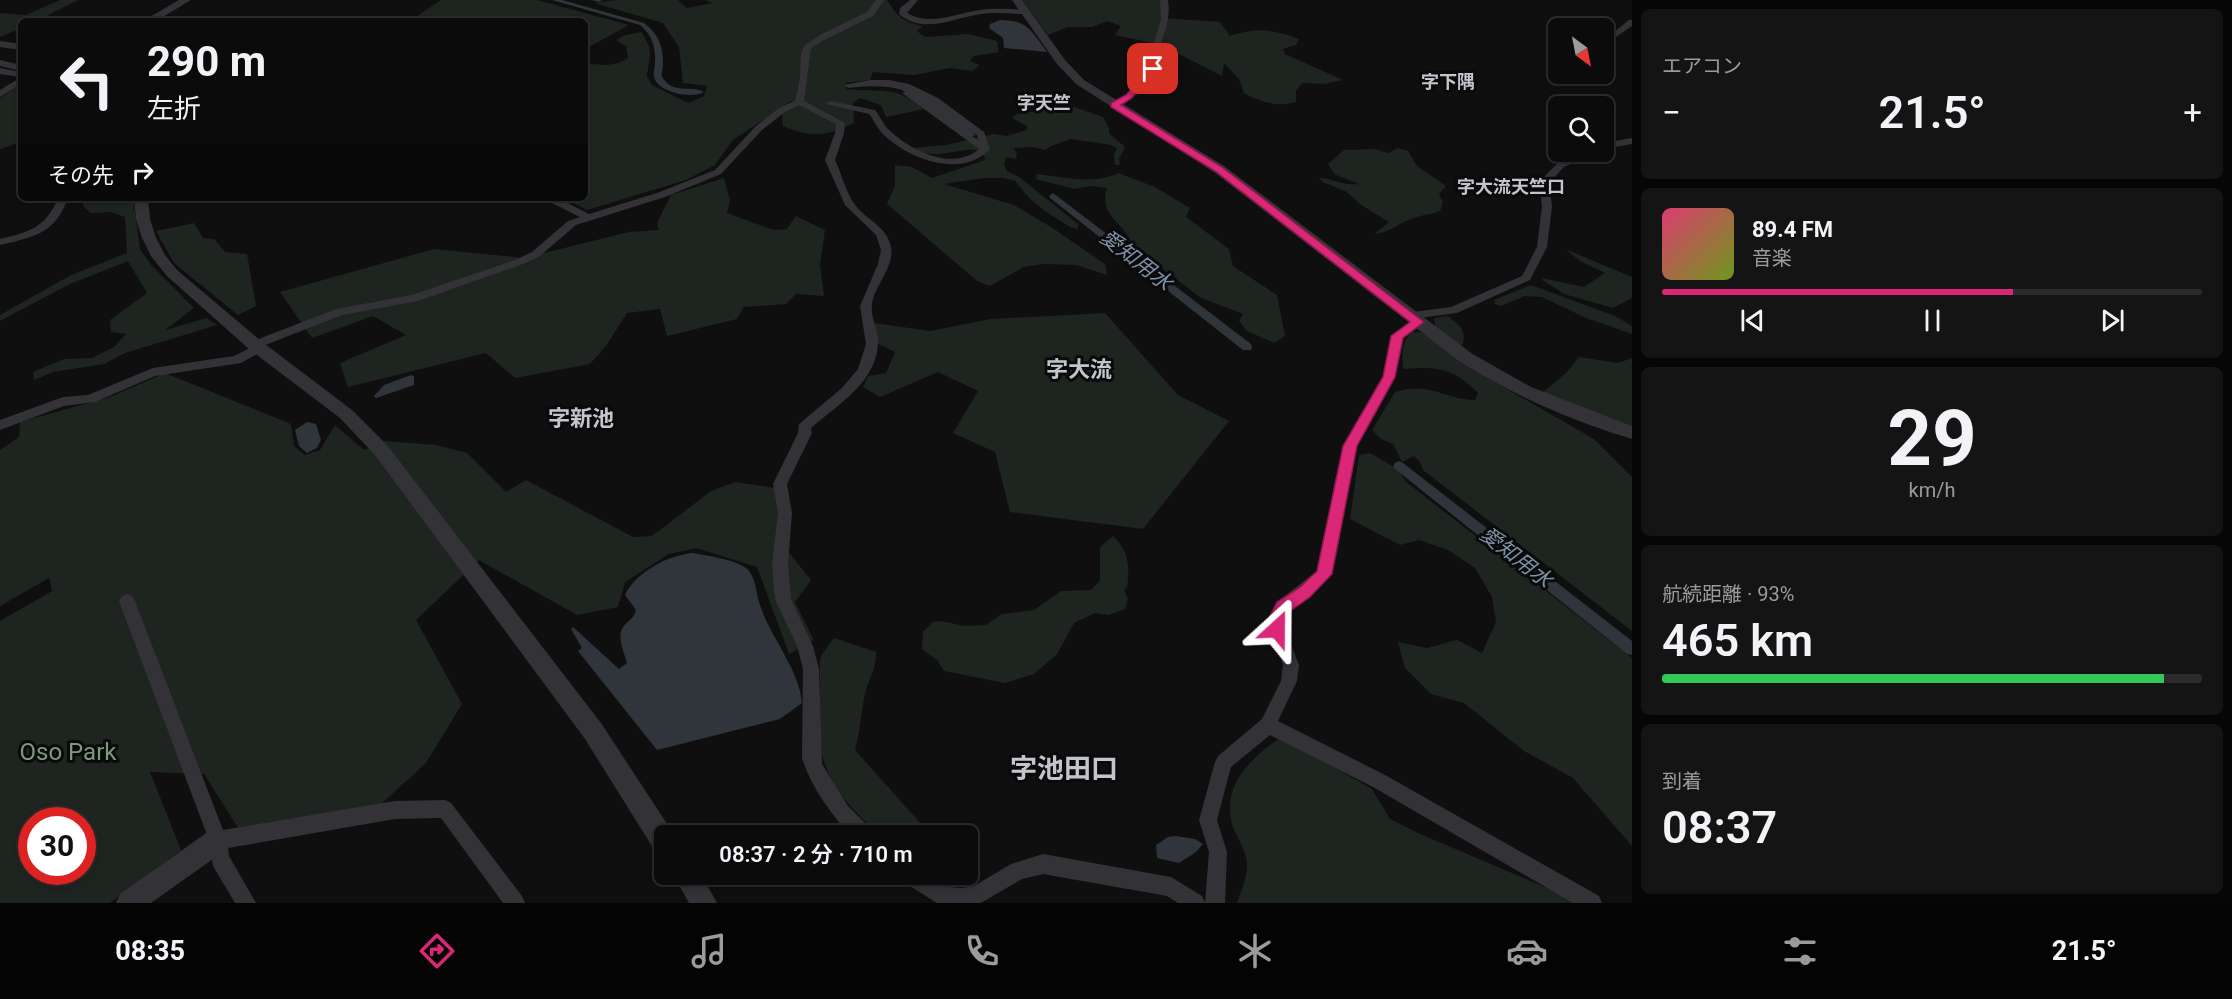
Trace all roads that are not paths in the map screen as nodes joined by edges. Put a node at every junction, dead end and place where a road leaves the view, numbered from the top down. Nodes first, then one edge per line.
1 (186, 0) edge
2 (880, 0) edge
3 (914, 0) edge
4 (1164, 0) edge
5 (1020, 6) edge
6 (153, 18) edge
7 (1632, 22) edge
8 (1614, 36) edge
9 (0, 44) edge
10 (18, 47) edge
11 (0, 63) edge
12 (18, 67) edge
13 (0, 71) edge
14 (18, 74) edge
15 (18, 82) edge
16 (848, 86) dead end
17 (0, 94) edge
18 (799, 102) junction
19 (830, 104) dead end
20 (1114, 105) junction
21 (1631, 141) edge
22 (1614, 144) edge
23 (1568, 162) edge
24 (62, 201) edge
25 (141, 201) edge
26 (556, 201) edge
27 (586, 217) junction
28 (0, 242) edge
29 (1414, 319) junction
30 (255, 345) junction
31 (0, 425) edge
32 (1632, 433) edge
33 (127, 601) dead end
34 (1269, 725) junction
35 (854, 825) edge
36 (654, 826) edge
37 (218, 840) junction
38 (693, 885) edge
39 (926, 885) edge
40 (129, 903) edge
41 (246, 903) edge
42 (515, 903) edge
43 (704, 903) edge
44 (1195, 903) edge
45 (1215, 903) edge
46 (1592, 903) edge

1 - 6 street
2 - 18 street
3 - 5 street
4 - 20 street
5 - 20 street
7 - 8 street
9 - 10 street
11 - 12 street
13 - 14 street
15 - 17 street
16 - 19 street
18 - 27 street
18 - 35 street
20 - 29 street
21 - 22 street
23 - 29 street
24 - 28 street
25 - 30 street
26 - 27 street
27 - 30 street
29 - 32 street
29 - 34 street
30 - 31 street
30 - 36 street
33 - 37 street
34 - 45 street
34 - 46 street
37 - 40 street
37 - 41 street
37 - 42 street
38 - 43 street
39 - 44 street

